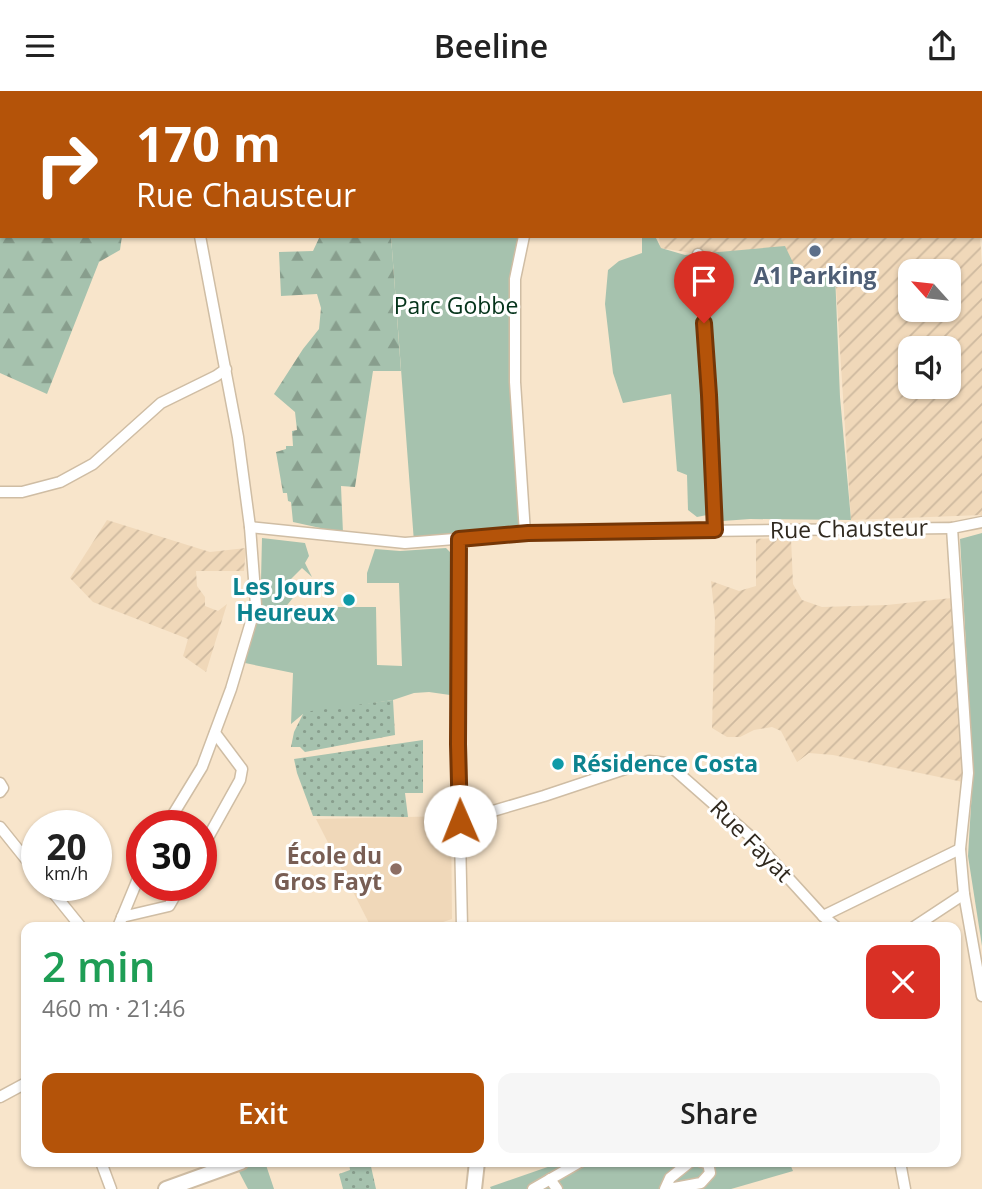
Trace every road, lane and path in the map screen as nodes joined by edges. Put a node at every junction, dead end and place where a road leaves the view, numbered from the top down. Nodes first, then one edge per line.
1 (200, 238) edge
2 (524, 238) edge
3 (698, 254) dead end
4 (226, 369) junction
5 (0, 492) edge
6 (982, 522) edge
7 (250, 527) junction
8 (952, 528) junction
9 (715, 530) junction
10 (525, 533) junction
11 (459, 539) junction
12 (215, 733) junction
13 (0, 783) edge
14 (0, 792) edge
15 (176, 810) edge
16 (460, 821) junction
17 (217, 823) edge
18 (0, 827) edge
19 (960, 849) junction
20 (21, 853) edge
21 (964, 894) junction
22 (60, 901) edge
23 (128, 901) edge
24 (172, 901) edge
25 (823, 916) junction
26 (77, 922) edge
27 (120, 922) edge
28 (462, 922) edge
29 (830, 922) edge
30 (922, 922) edge
31 (982, 996) edge
32 (21, 1086) edge
33 (0, 1097) edge
34 (103, 1167) edge
35 (228, 1167) edge
36 (571, 1167) edge
37 (684, 1167) edge
38 (709, 1167) edge
39 (901, 1167) edge
40 (550, 1179) junction
41 (111, 1189) edge
42 (166, 1189) edge
43 (533, 1189) edge
44 (556, 1189) edge
45 (667, 1189) edge
46 (905, 1189) edge

1 - 4 street
2 - 10 street
3 - 9 street
4 - 5 street
4 - 7 street
6 - 8 street, Rue Chausteur
7 - 11 street, Rue Chausteur
7 - 12 street
8 - 9 street, Rue Chausteur
8 - 19 street
9 - 10 street, Rue Chausteur
10 - 11 street, Rue Chausteur
11 - 16 street
12 - 15 street
12 - 17 street
13 - 14 street
16 - 25 street, Rue Fayat
16 - 28 street
18 - 20 street
19 - 21 street
19 - 25 street
21 - 30 street
21 - 31 street
22 - 26 street
23 - 27 street
24 - 27 street
25 - 29 street, Rue Fayat
32 - 33 street
34 - 41 street
35 - 42 street
36 - 40 street
37 - 45 street
38 - 45 street
39 - 46 street
40 - 43 street
40 - 44 street

